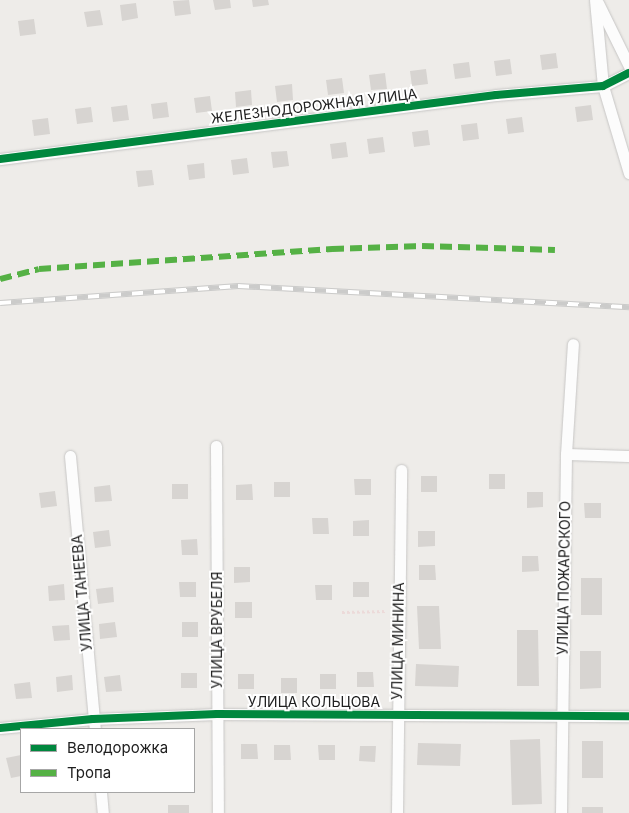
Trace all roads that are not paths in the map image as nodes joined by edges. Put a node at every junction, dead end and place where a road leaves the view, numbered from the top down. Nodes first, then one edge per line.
1 (596, 0) edge
2 (629, 66) edge
3 (629, 73) edge
4 (603, 86) junction
5 (0, 159) edge
6 (629, 173) edge
7 (573, 344) dead end
8 (216, 446) dead end
9 (566, 454) junction
10 (70, 456) dead end
11 (629, 456) edge
12 (401, 470) dead end
13 (217, 714) junction
14 (396, 715) junction
15 (563, 716) junction
16 (629, 716) edge
17 (94, 724) edge
18 (0, 728) edge
19 (101, 793) edge
20 (103, 813) edge
21 (218, 813) edge
22 (397, 813) edge
23 (561, 813) edge

1 - 2 street
1 - 4 street
3 - 4 street, ЖЕЛЕЗНОДОРОЖНАЯ УЛИЦА
4 - 5 street, ЖЕЛЕЗНОДОРОЖНАЯ УЛИЦА
4 - 6 street
7 - 9 street, УЛИЦА ПОЖАРСКОГО
8 - 13 street, УЛИЦА ВРУБЕЛЯ
9 - 11 street
9 - 15 street, УЛИЦА ПОЖАРСКОГО
10 - 17 street, УЛИЦА ТАНЕЕВА
12 - 14 street, УЛИЦА МИНИНА
13 - 14 street, УЛИЦА КОЛЬЦОВА
13 - 17 street, УЛИЦА КОЛЬЦОВА
13 - 21 street, УЛИЦА ВРУБЕЛЯ
14 - 15 street, УЛИЦА КОЛЬЦОВА
14 - 22 street, УЛИЦА МИНИНА
15 - 16 street, УЛИЦА КОЛЬЦОВА
15 - 23 street, УЛИЦА ПОЖАРСКОГО
17 - 18 street, УЛИЦА КОЛЬЦОВА
19 - 20 street

